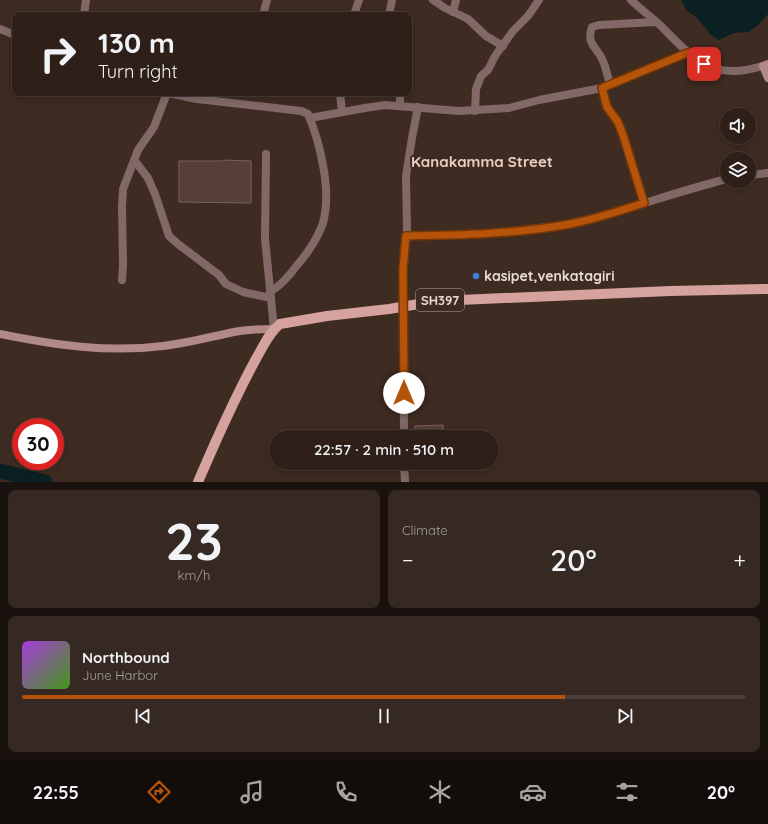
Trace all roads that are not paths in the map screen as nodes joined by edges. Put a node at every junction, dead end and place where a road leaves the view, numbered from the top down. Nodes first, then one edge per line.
1 (86, 0) edge
2 (267, 0) edge
3 (359, 0) edge
4 (392, 0) edge
5 (433, 0) edge
6 (456, 0) edge
7 (538, 0) edge
8 (632, 0) edge
9 (84, 12) edge
10 (264, 12) edge
11 (355, 12) edge
12 (390, 12) edge
13 (453, 12) junction
14 (656, 22) junction
15 (0, 29) edge
16 (12, 34) edge
17 (503, 46) junction
18 (687, 53) junction
19 (766, 65) edge
20 (768, 78) edge
21 (610, 84) junction
22 (602, 88) junction
23 (166, 96) edge
24 (182, 96) edge
25 (340, 96) edge
26 (400, 96) edge
27 (400, 106) junction
28 (418, 107) junction
29 (475, 111) junction
30 (338, 113) junction
31 (310, 118) junction
32 (266, 154) dead end
33 (135, 161) junction
34 (768, 173) edge
35 (756, 174) edge
36 (720, 180) edge
37 (644, 203) junction
38 (406, 236) junction
39 (122, 280) dead end
40 (768, 289) edge
41 (270, 295) junction
42 (404, 306) junction
43 (274, 329) junction
44 (0, 334) edge
45 (404, 430) edge
46 (404, 470) edge
47 (198, 482) edge
48 (404, 482) edge

1 - 9 street
2 - 10 street
3 - 11 street
4 - 12 street
5 - 13 street
6 - 13 street
7 - 17 street
8 - 14 street
13 - 17 street
14 - 18 street
14 - 21 street
15 - 16 street
17 - 29 street
18 - 19 street
18 - 21 street
19 - 20 main road
21 - 22 street
22 - 29 street
22 - 37 street
23 - 33 street
24 - 31 street
25 - 30 street
26 - 27 street
27 - 28 street
27 - 30 street
28 - 29 street
28 - 38 street
30 - 31 street
31 - 41 street
32 - 41 street
33 - 39 street
33 - 41 street
34 - 35 street
36 - 37 street
37 - 38 street
38 - 42 street
40 - 42 main road, SH397
41 - 43 street
42 - 43 main road, SH397
42 - 45 street
43 - 44 main road
43 - 47 main road
46 - 48 street

